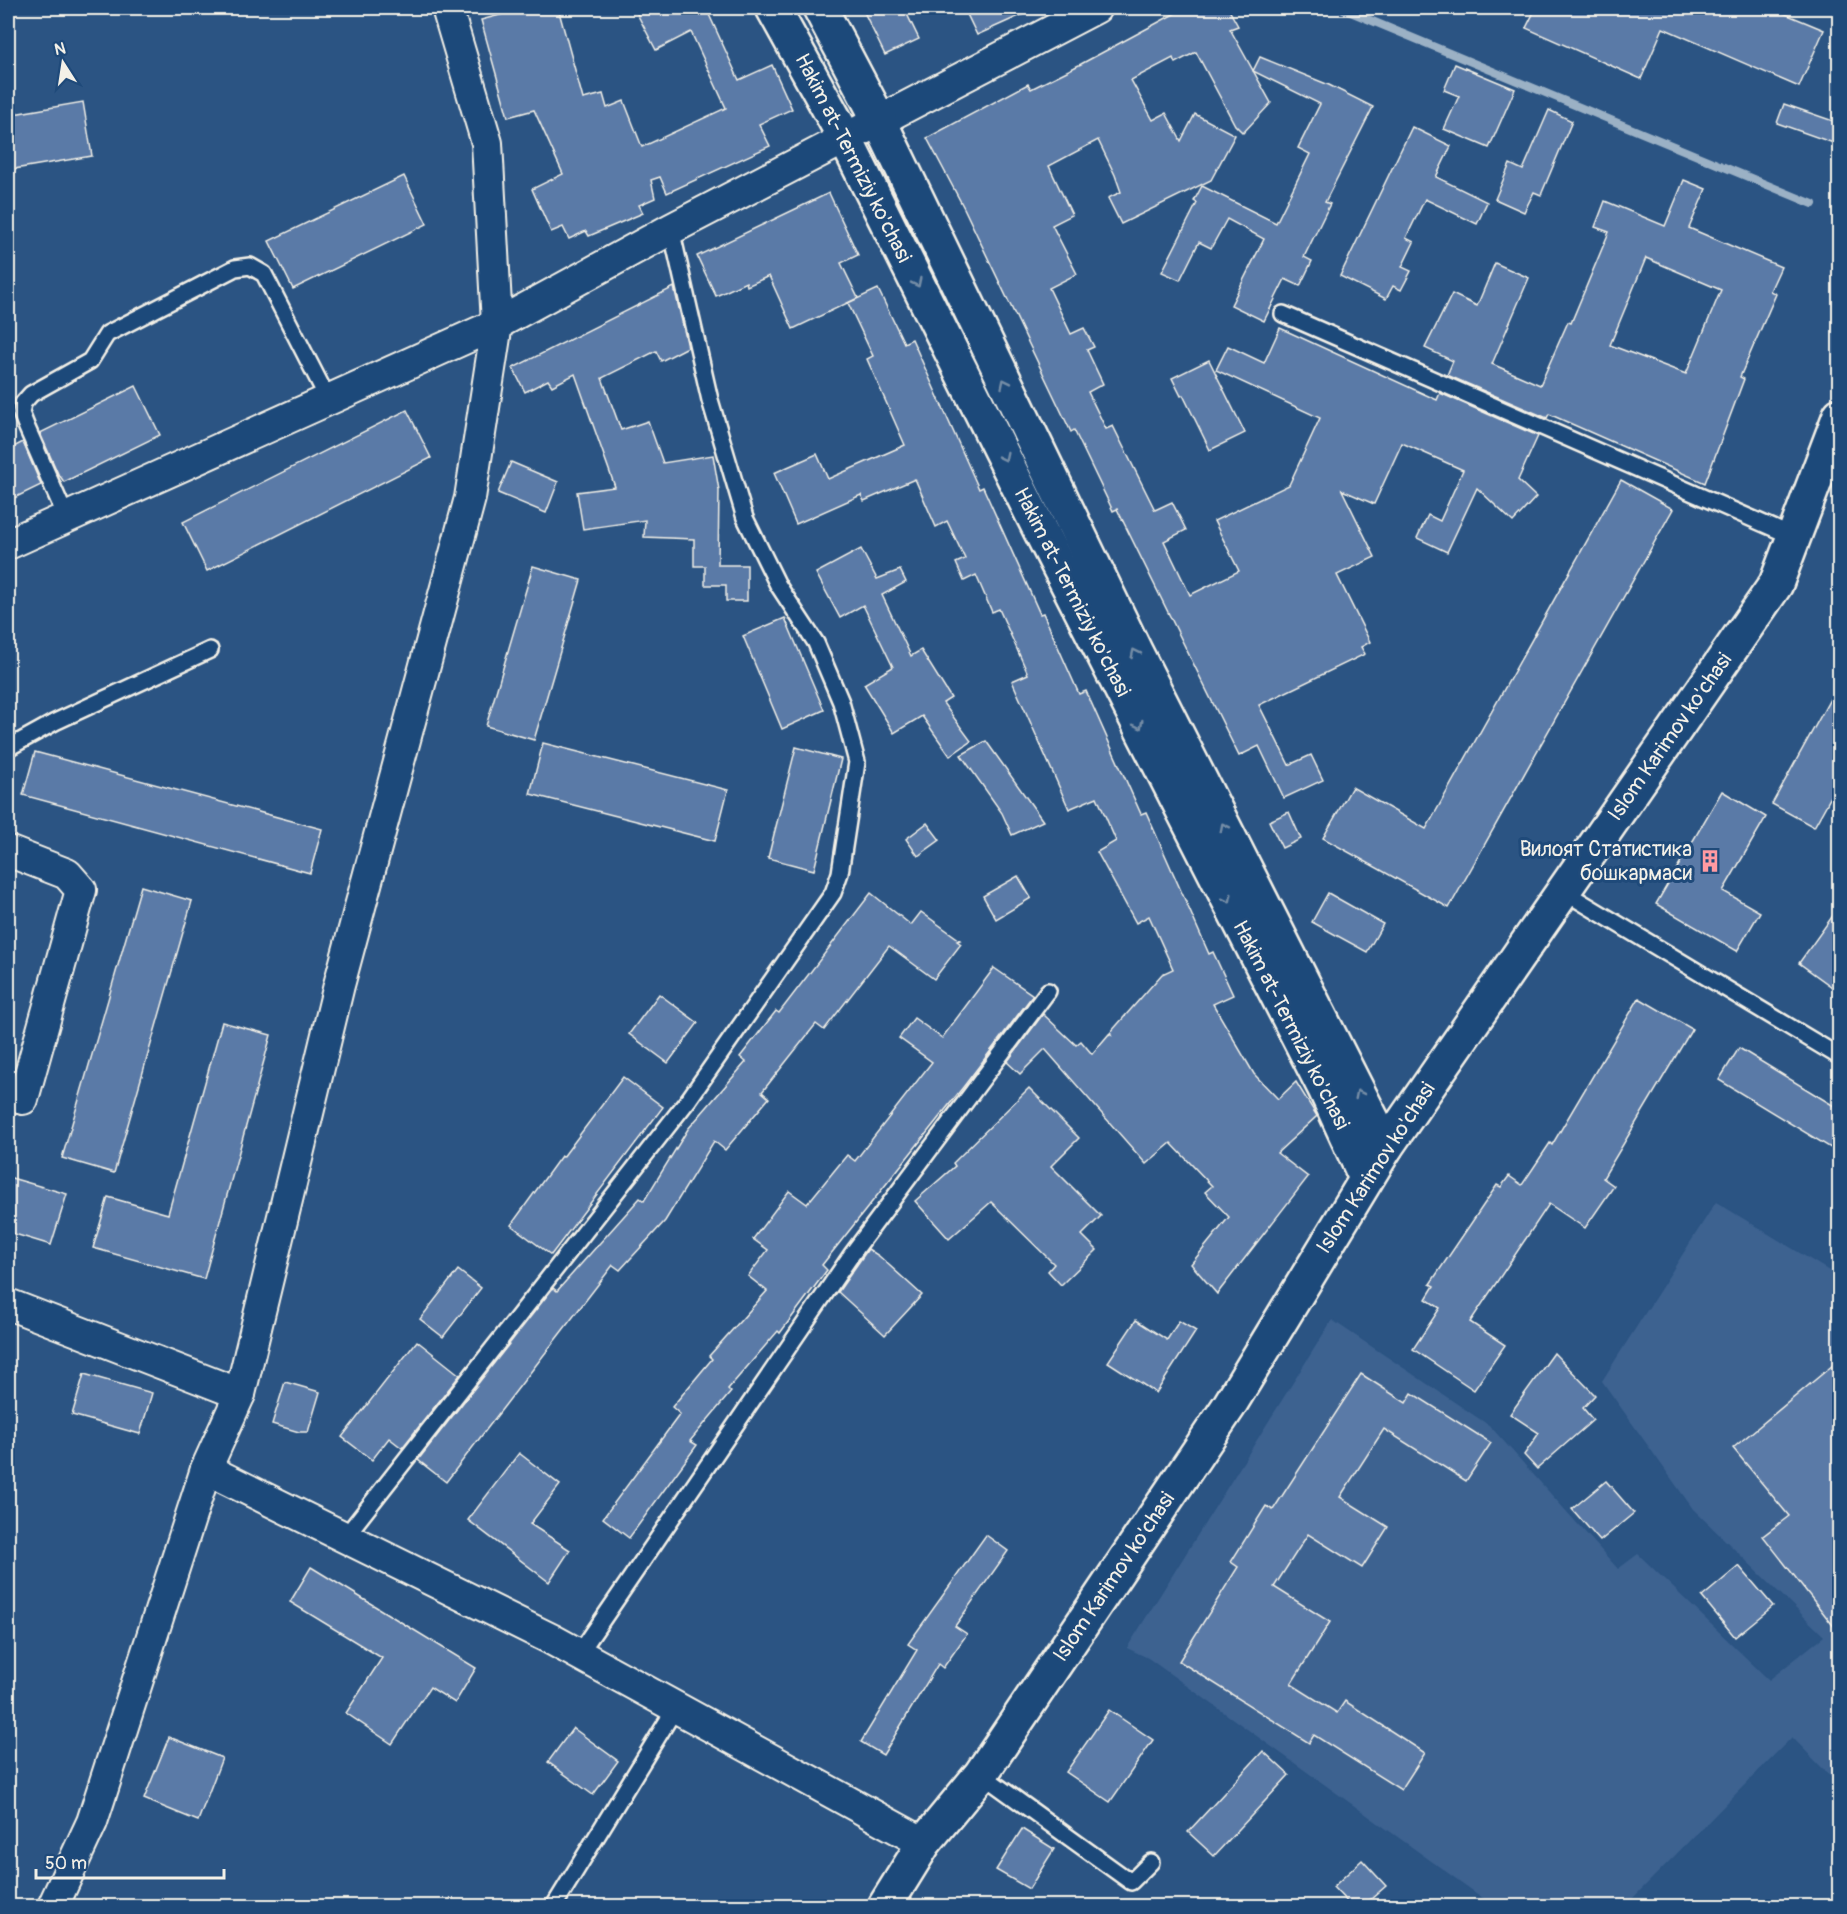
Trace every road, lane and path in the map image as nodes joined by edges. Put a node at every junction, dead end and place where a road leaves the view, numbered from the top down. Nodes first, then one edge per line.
1 (447, 8) edge
2 (773, 8) edge
3 (820, 8) edge
4 (1096, 8) edge
5 (879, 120) junction
6 (845, 138) junction
7 (670, 229) junction
8 (1283, 314) dead end
9 (497, 324) junction
10 (328, 399) junction
11 (1839, 415) edge
12 (66, 517) junction
13 (1794, 537) junction
14 (8, 543) edge
15 (210, 650) dead end
16 (8, 748) edge
17 (8, 851) edge
18 (1563, 891) junction
19 (1048, 991) dead end
20 (1839, 1057) edge
21 (23, 1099) dead end
22 (1386, 1147) junction
23 (1366, 1178) junction
24 (8, 1304) edge
25 (240, 1394) junction
26 (206, 1468) junction
27 (345, 1537) junction
28 (579, 1654) junction
29 (676, 1707) junction
30 (981, 1774) junction
31 (924, 1843) junction
32 (1150, 1862) dead end
33 (53, 1906) edge
34 (554, 1906) edge
35 (885, 1906) edge

1 - 9 street
2 - 6 main road, Hakim at-Termiziy ko'chasi
3 - 5 main road, Hakim at-Termiziy ko'chasi
4 - 5 street
5 - 6 street
22 -> 5 main road, Hakim at-Termiziy ko'chasi
6 - 7 street
6 -> 23 main road, Hakim at-Termiziy ko'chasi
7 - 9 street
7 - 27 lane
8 - 13 lane
9 - 10 street
9 - 25 street
10 - 12 street
10 - 12 lane
11 - 13 main road, Islom Karimov ko'chasi
12 - 14 street
13 - 18 main road, Islom Karimov ko'chasi
15 - 16 lane
17 - 21 street
18 - 20 lane
18 - 22 main road, Islom Karimov ko'chasi
19 - 28 lane
22 - 23 main road, Islom Karimov ko'chasi
23 - 30 main road, Islom Karimov ko'chasi
24 - 25 street
25 - 26 street
26 - 27 street
26 - 33 street
27 - 28 street
28 - 29 street
29 - 31 street
29 - 34 lane
30 - 31 main road, Islom Karimov ko'chasi
30 - 32 lane
31 - 35 main road, Islom Karimov ko'chasi

